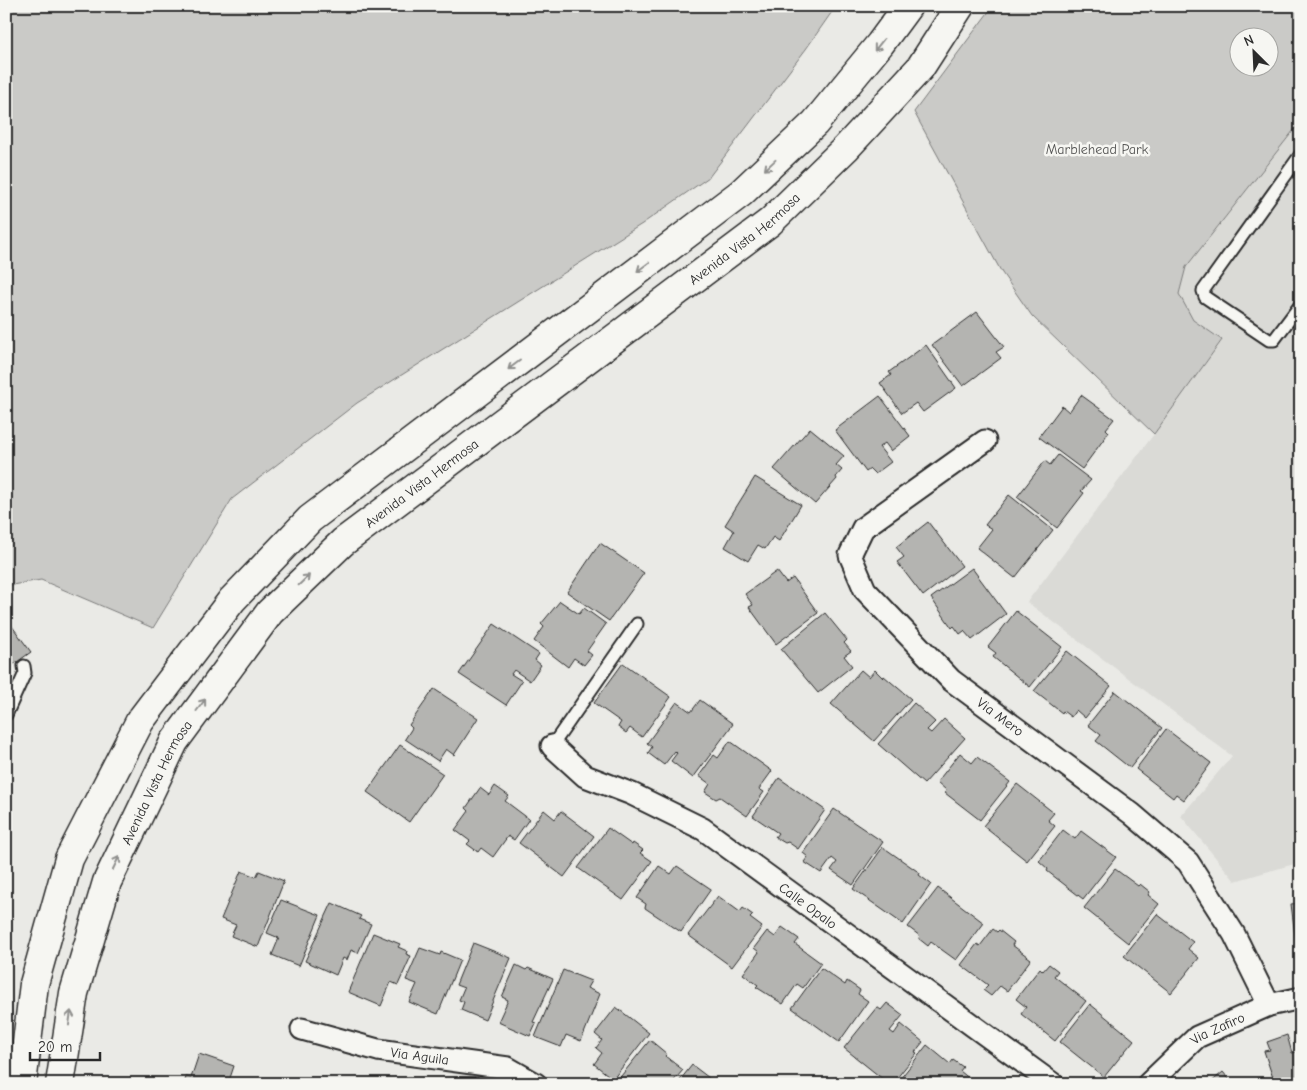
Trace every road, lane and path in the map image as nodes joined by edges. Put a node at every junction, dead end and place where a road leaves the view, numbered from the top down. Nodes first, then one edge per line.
1 (908, 6) edge
2 (960, 6) edge
3 (1301, 154) edge
4 (1301, 304) edge
5 (984, 441) dead end
6 (637, 624) dead end
7 (24, 666) dead end
8 (6, 715) edge
9 (552, 746) joint
10 (1301, 998) edge
11 (1269, 1005) junction
12 (302, 1029) dead end
13 (22, 1084) edge
14 (60, 1084) edge
15 (536, 1084) edge
16 (1053, 1084) edge
17 (1148, 1084) edge

1 -> 13 main road
14 -> 2 main road, Avenida Vista Hermosa
3 - 4 lane
5 - 11 street, Via Mero
6 - 9 lane
7 - 8 lane
9 - 16 street, Calle Opalo
10 - 11 street, Via Zafiro
11 - 17 street, Via Zafiro
12 - 15 street, Via Aguila

